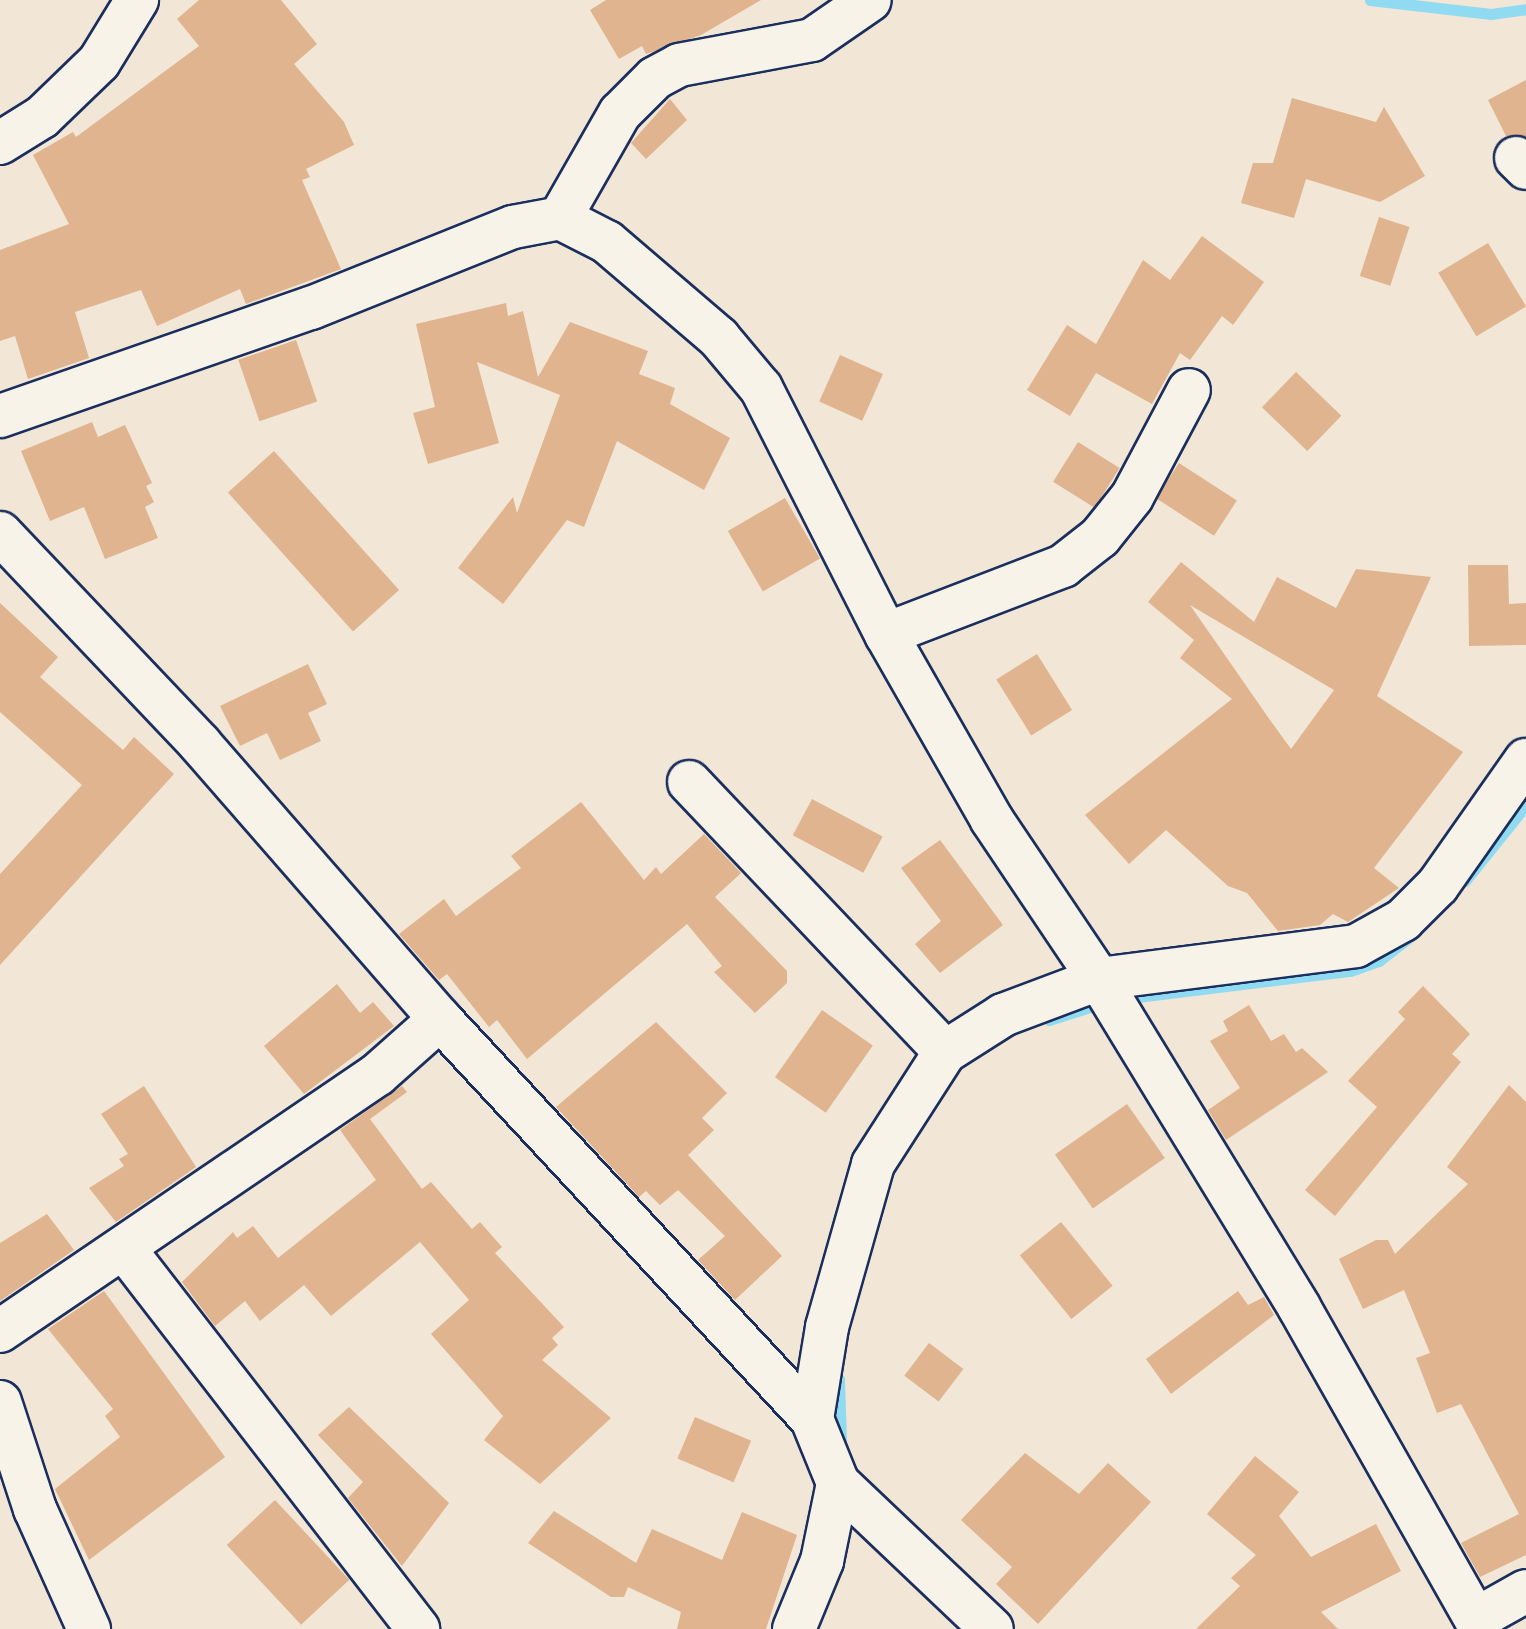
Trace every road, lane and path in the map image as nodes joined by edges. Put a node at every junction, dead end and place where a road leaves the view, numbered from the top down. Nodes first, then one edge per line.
1 (137, 0) edge
2 (870, 0) edge
3 (0, 142) edge
4 (560, 218) junction
5 (1188, 390) dead end
6 (0, 416) edge
7 (0, 533) edge
8 (886, 634) junction
9 (1526, 760) edge
10 (689, 782) dead end
11 (1099, 979) junction
12 (440, 1019) junction
13 (945, 1052) junction
14 (126, 1251) junction
15 (0, 1331) edge
16 (0, 1402) edge
17 (812, 1419) junction
18 (838, 1484) junction
19 (886, 1536) junction
20 (822, 1560) junction
21 (1526, 1591) edge
22 (1478, 1624) edge
23 (89, 1629) edge
24 (418, 1629) edge
25 (794, 1629) edge
26 (992, 1629) edge

1 - 3 street
2 - 4 street
4 - 6 street
4 - 8 street
5 - 8 street
7 - 12 street
8 - 11 street
9 - 11 street
10 - 13 street
11 - 13 street
11 - 22 street
12 - 14 street
12 - 17 street
13 - 17 street
14 - 15 street
14 - 24 street
16 - 23 street
17 - 18 street
18 - 19 street
18 - 20 street
19 - 20 street
19 - 26 street
20 - 25 street
21 - 22 street

